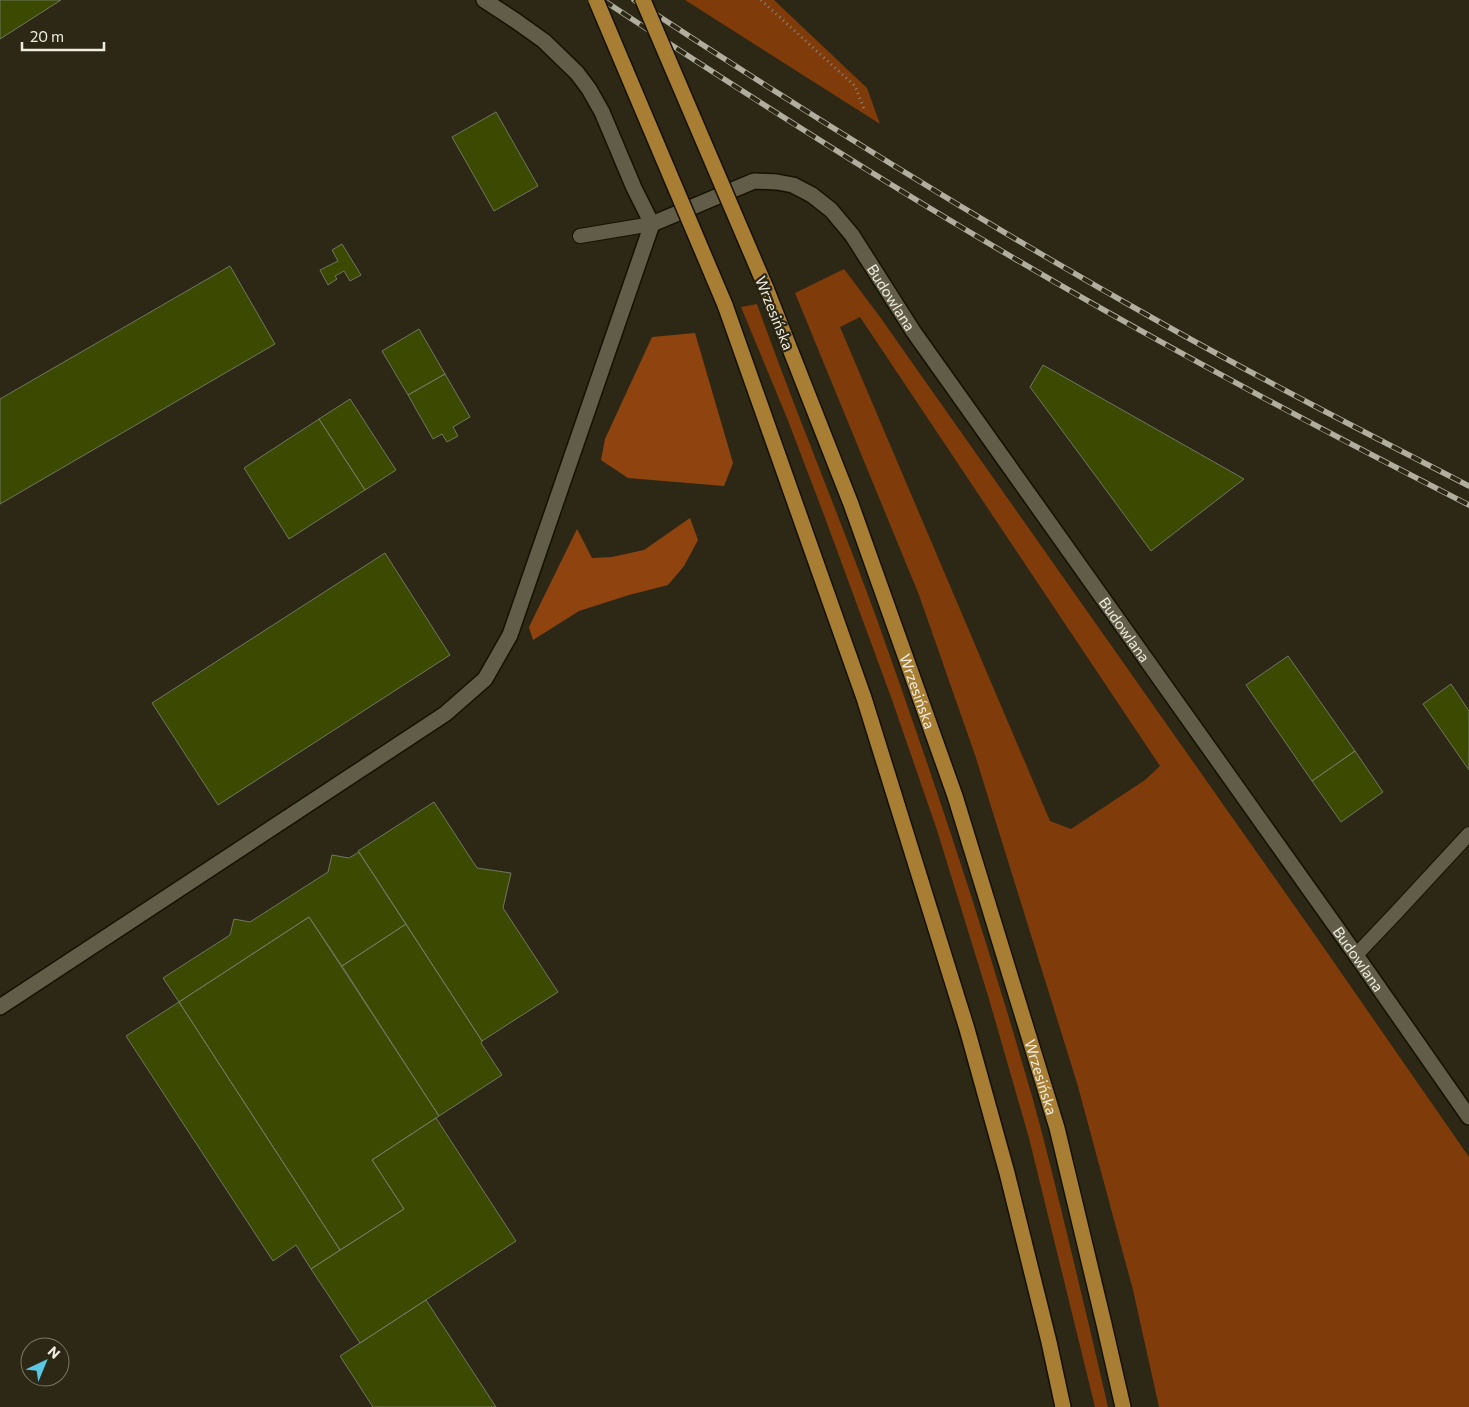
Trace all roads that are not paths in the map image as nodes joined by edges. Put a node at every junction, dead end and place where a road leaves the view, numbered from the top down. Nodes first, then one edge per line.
1 (484, 0) edge
2 (596, 0) edge
3 (643, 0) edge
4 (652, 224) junction
5 (580, 236) dead end
6 (1469, 834) edge
7 (1356, 955) junction
8 (0, 1007) edge
9 (1469, 1117) edge
10 (1063, 1407) edge
11 (1123, 1407) edge

1 - 4 street
2 - 10 main road, bridge
3 - 11 main road, Wrzesińska, bridge
4 - 5 lane
4 - 7 street, Budowlana
4 - 8 street
6 - 7 lane
7 - 9 street, Budowlana

